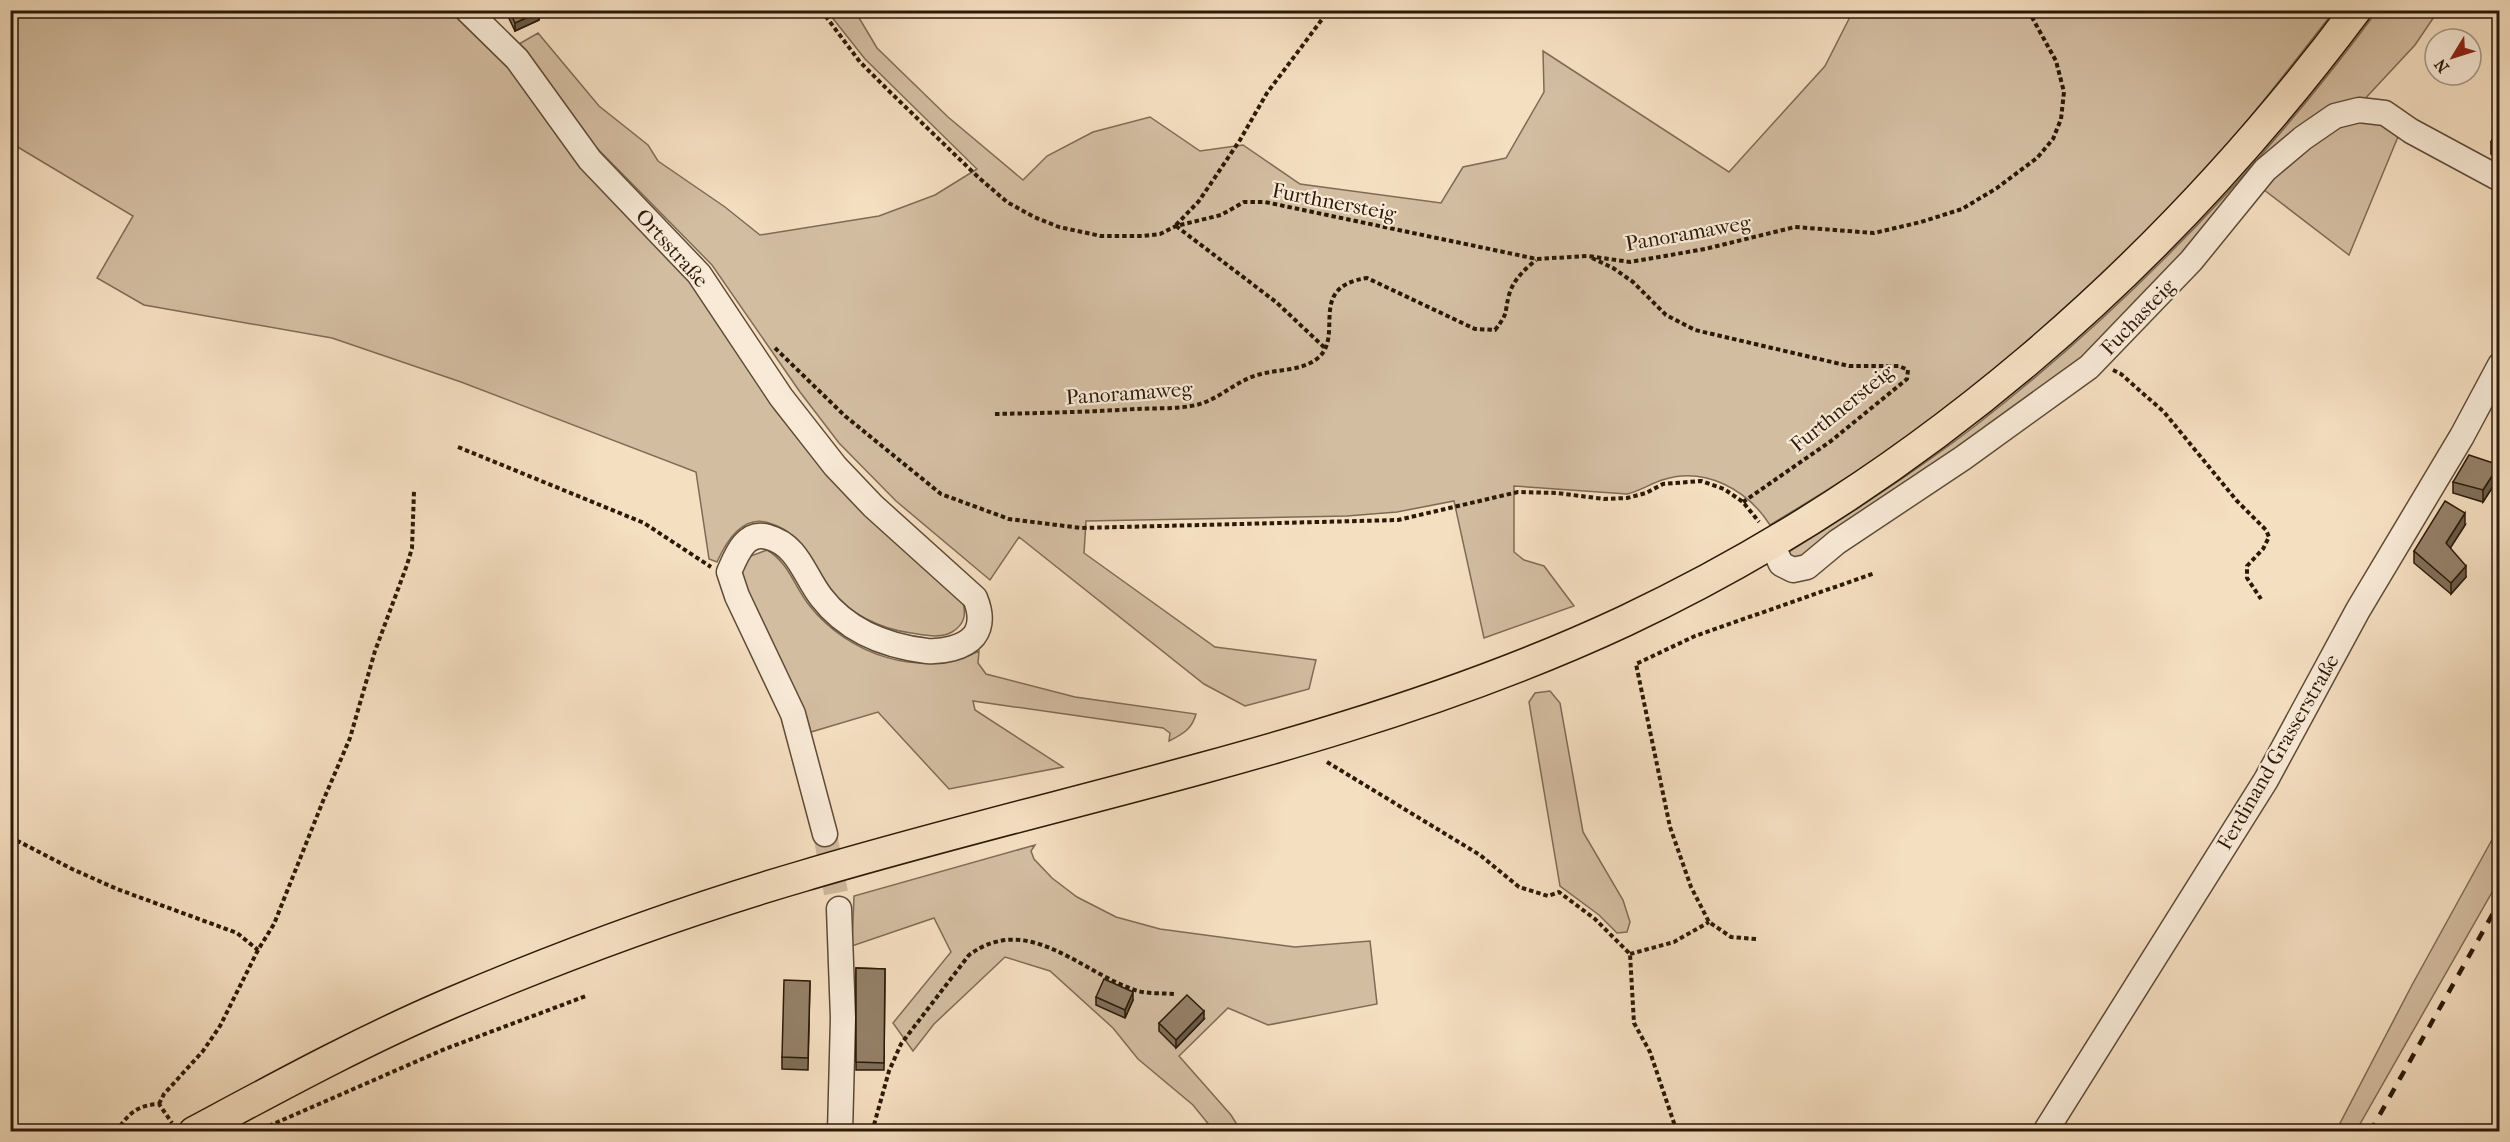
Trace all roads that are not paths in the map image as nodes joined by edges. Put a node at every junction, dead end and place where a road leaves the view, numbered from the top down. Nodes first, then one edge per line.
1 (467, 10) edge
2 (2356, 10) edge
3 (2499, 179) edge
4 (2499, 365) edge
5 (1772, 544) junction
6 (825, 834) tunnel mouth
7 (839, 909) tunnel mouth
8 (194, 1131) edge
9 (840, 1131) edge
10 (2045, 1131) edge

1 - 6 street, Ortsstraße
2 - 5 main road
3 - 5 street, Fuchasteig
4 - 10 street, Ferdinand Grasserstraße
5 - 8 main road
7 - 9 street

